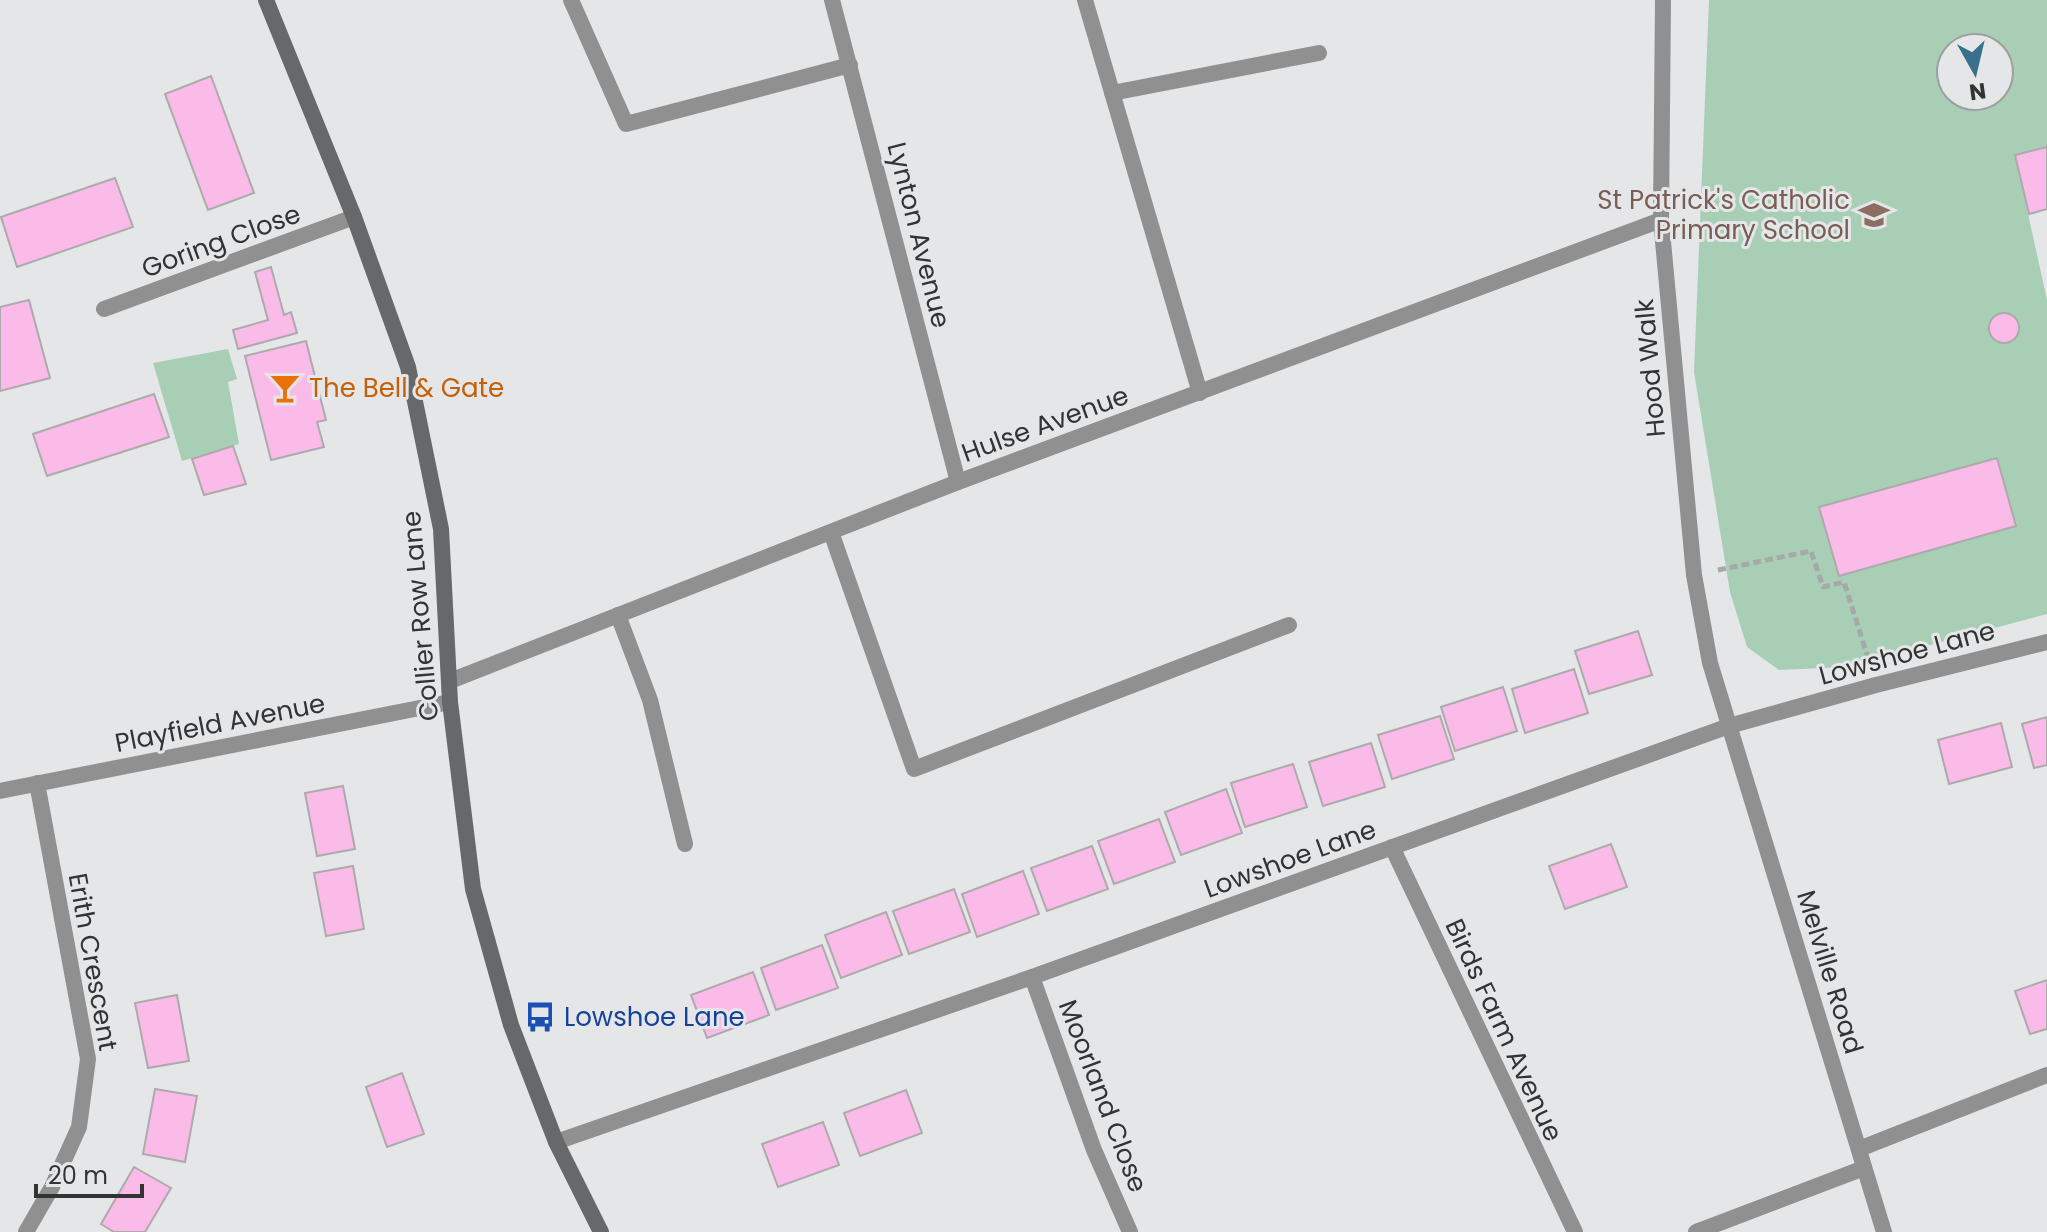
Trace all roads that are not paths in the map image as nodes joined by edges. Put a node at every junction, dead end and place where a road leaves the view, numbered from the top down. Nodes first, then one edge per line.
1 (266, 0) edge
2 (571, 0) edge
3 (832, 0) edge
4 (1085, 0) edge
5 (1663, 0) edge
6 (1319, 53) dead end
7 (850, 65) junction
8 (1112, 93) junction
9 (354, 217) junction
10 (1661, 220) junction
11 (104, 309) dead end
12 (1200, 393) junction
13 (958, 482) junction
14 (831, 532) junction
15 (618, 615) junction
16 (1289, 625) dead end
17 (2047, 642) edge
18 (450, 681) junction
19 (450, 702) junction
20 (1729, 726) junction
21 (37, 783) junction
22 (0, 791) edge
23 (685, 844) dead end
24 (1392, 847) junction
25 (1032, 977) junction
26 (2047, 1075) edge
27 (556, 1142) junction
28 (1859, 1149) junction
29 (1864, 1168) junction
30 (26, 1232) edge
31 (601, 1232) edge
32 (1130, 1232) edge
33 (1575, 1232) edge
34 (1696, 1232) edge
35 (1884, 1232) edge

1 - 9 main road, Collier Row Lane
2 - 7 street
3 - 7 street, Lynton Avenue
4 - 8 street
5 - 10 street, Hood Walk
6 - 8 street
7 - 13 street, Lynton Avenue
8 - 12 street
9 - 11 street, Goring Close
9 - 18 main road, Collier Row Lane
10 - 12 street, Hulse Avenue
10 - 20 street, Hood Walk
12 - 13 street, Hulse Avenue
13 - 14 street, Hulse Avenue
14 - 15 street, Hulse Avenue
14 - 16 street
15 - 18 street, Hulse Avenue
15 - 23 street
17 - 20 street, Lowshoe Lane
18 - 19 main road, Collier Row Lane
19 - 21 street, Playfield Avenue
19 - 27 main road, Collier Row Lane
20 - 24 street, Lowshoe Lane
20 - 28 street, Melville Road
21 - 22 street, Playfield Avenue
21 - 30 street, Erith Crescent
24 - 25 street, Lowshoe Lane
24 - 33 street, Birds Farm Avenue
25 - 27 street, Lowshoe Lane
25 - 32 street, Moorland Close
26 - 28 street
27 - 31 main road, Collier Row Lane
28 - 29 street, Melville Road
29 - 34 street
29 - 35 street, Melville Road

